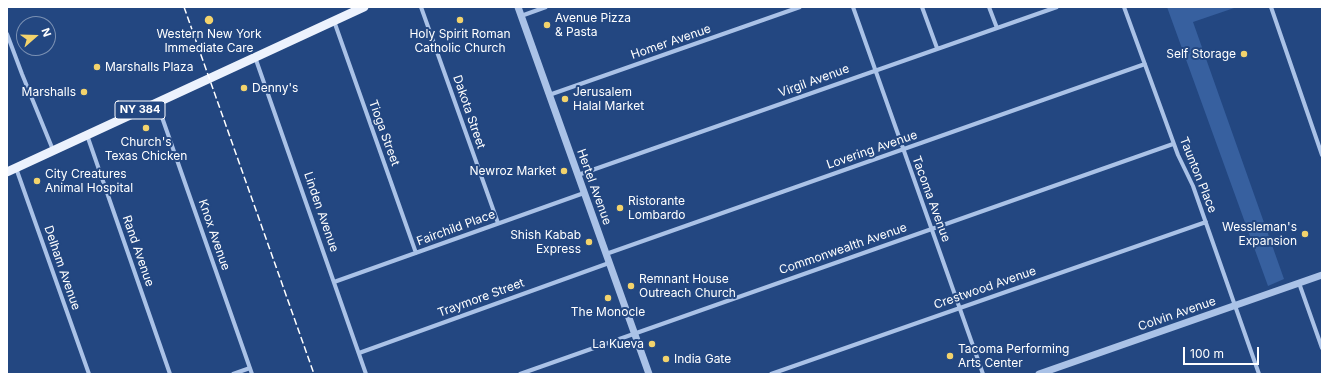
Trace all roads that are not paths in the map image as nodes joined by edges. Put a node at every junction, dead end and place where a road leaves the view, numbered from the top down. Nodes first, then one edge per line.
1 (364, 7) edge
2 (421, 7) edge
3 (518, 7) edge
4 (546, 7) edge
5 (800, 7) edge
6 (852, 7) edge
7 (922, 7) edge
8 (989, 7) edge
9 (1054, 7) edge
10 (1124, 7) edge
11 (1271, 7) edge
12 (521, 16) junction
13 (334, 21) junction
14 (997, 28) junction
15 (7, 34) edge
16 (938, 48) junction
17 (255, 57) junction
18 (1145, 64) junction
19 (875, 70) junction
20 (549, 95) junction
21 (157, 102) junction
22 (87, 135) junction
23 (1173, 144) junction
24 (902, 150) junction
25 (53, 151) junction
26 (1322, 155) edge
27 (16, 168) junction
28 (7, 172) edge
29 (578, 175) junction
30 (584, 193) junction
31 (1206, 222) junction
32 (498, 224) junction
33 (931, 229) junction
34 (416, 253) junction
35 (606, 254) junction
36 (610, 263) junction
37 (1322, 275) edge
38 (334, 282) junction
39 (1299, 283) junction
40 (1235, 305) junction
41 (959, 308) junction
42 (635, 333) junction
43 (1322, 348) edge
44 (359, 353) junction
45 (250, 368) junction
46 (88, 374) edge
47 (170, 374) edge
48 (233, 374) edge
49 (252, 374) edge
50 (366, 374) edge
51 (520, 374) edge
52 (649, 374) edge
53 (771, 374) edge
54 (983, 374) edge
55 (1039, 374) edge
56 (1259, 374) edge

1 - 13 main road, NY 384
2 - 32 street, Dakota Street
3 - 12 street, Hertel Avenue
4 - 12 street
5 - 20 street, Homer Avenue
6 - 19 street, Tacoma Avenue
7 - 16 street
8 - 14 street
9 - 14 street, Virgil Avenue
10 - 18 street, Taunton Place
11 - 26 street
12 - 20 street, Hertel Avenue
13 - 17 main road, NY 384
13 - 34 street, Tioga Street
14 - 16 street, Virgil Avenue
15 - 25 street
16 - 19 street, Virgil Avenue
17 - 21 main road, NY 384
17 - 38 street, Linden Avenue
18 - 23 street, Taunton Place
18 - 24 street, Lovering Avenue
19 - 24 street, Tacoma Avenue
19 - 29 street, Virgil Avenue
20 - 29 street, Hertel Avenue
21 - 22 main road, NY 384
21 - 45 street, Knox Avenue
22 - 25 main road, NY 384
22 - 47 street, Rand Avenue
23 - 31 street, Taunton Place
23 - 33 street, Commonwealth Avenue
24 - 33 street, Tacoma Avenue
24 - 35 street, Lovering Avenue
25 - 27 main road, NY 384
27 - 28 main road, NY 384
27 - 46 street, Delham Avenue
29 - 30 street, Hertel Avenue
30 - 32 street, Fairchild Place
30 - 35 street, Hertel Avenue
31 - 40 street, Taunton Place
31 - 41 street, Crestwood Avenue
32 - 34 street, Fairchild Place
33 - 41 street, Tacoma Avenue
33 - 42 street, Commonwealth Avenue
34 - 38 street, Fairchild Place
35 - 36 street, Hertel Avenue
36 - 42 street, Hertel Avenue
36 - 44 street, Traymore Street
37 - 39 street, Colvin Avenue
38 - 44 street, Linden Avenue
39 - 40 street, Colvin Avenue
39 - 43 street
40 - 55 street, Colvin Avenue
40 - 56 street, Taunton Place
41 - 53 street, Crestwood Avenue
41 - 54 street, Tacoma Avenue
42 - 51 street, Commonwealth Avenue
42 - 52 street, Hertel Avenue
44 - 50 street, Linden Avenue
45 - 48 street
45 - 49 street, Knox Avenue

